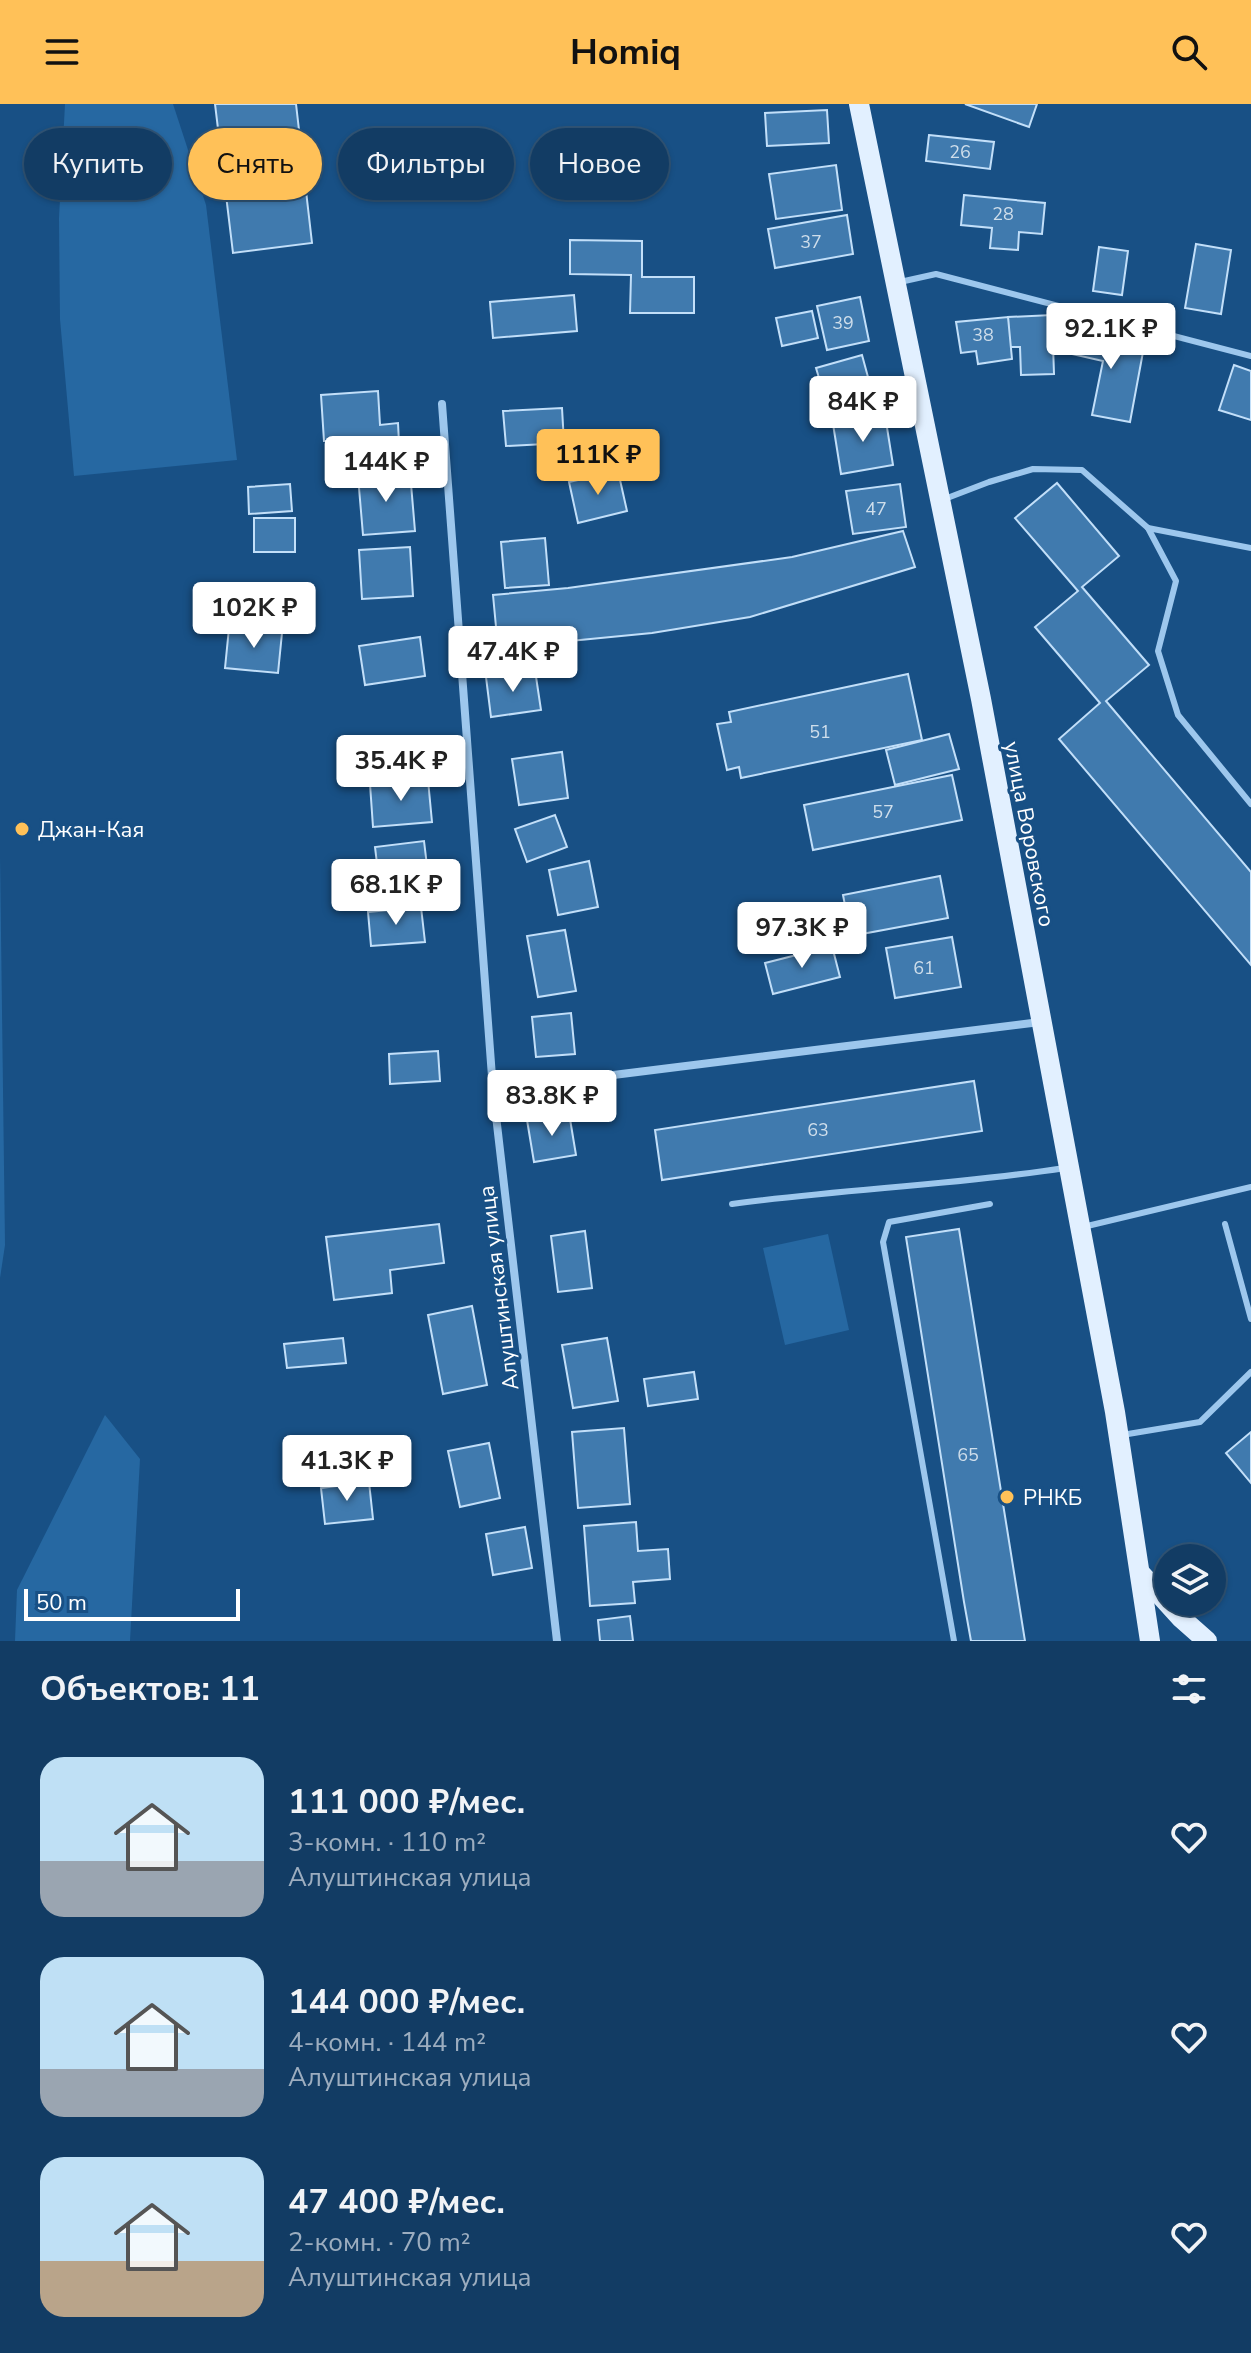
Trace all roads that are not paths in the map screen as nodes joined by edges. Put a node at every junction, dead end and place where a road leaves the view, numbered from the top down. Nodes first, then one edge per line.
1 (859, 104) edge
2 (897, 282) junction
3 (1251, 356) edge
4 (442, 404) dead end
5 (939, 501) junction
6 (1148, 528) junction
7 (1251, 548) edge
8 (1251, 804) edge
9 (1042, 1022) junction
10 (493, 1090) junction
11 (1069, 1167) junction
12 (1251, 1187) edge
13 (732, 1204) dead end
14 (990, 1204) dead end
15 (1225, 1224) dead end
16 (1080, 1228) junction
17 (1251, 1319) edge
18 (1251, 1372) edge
19 (1119, 1436) junction
20 (1142, 1575) junction
21 (557, 1641) edge
22 (954, 1641) edge
23 (1150, 1641) edge
24 (1207, 1641) edge

1 - 2 main road, улица Воровского
2 - 3 lane
2 - 5 main road, улица Воровского
4 - 10 street, Алуштинская улица
5 - 6 lane
5 - 9 main road, улица Воровского
6 - 7 lane
6 - 8 lane
9 - 10 street
9 - 11 main road, улица Воровского
10 - 21 street, Алуштинская улица
11 - 13 lane
11 - 16 main road, улица Воровского
12 - 16 lane
14 - 22 lane
15 - 17 lane
16 - 19 main road, улица Воровского
18 - 19 lane
19 - 20 main road, улица Воровского
20 - 23 main road, улица Воровского
20 - 24 main road

